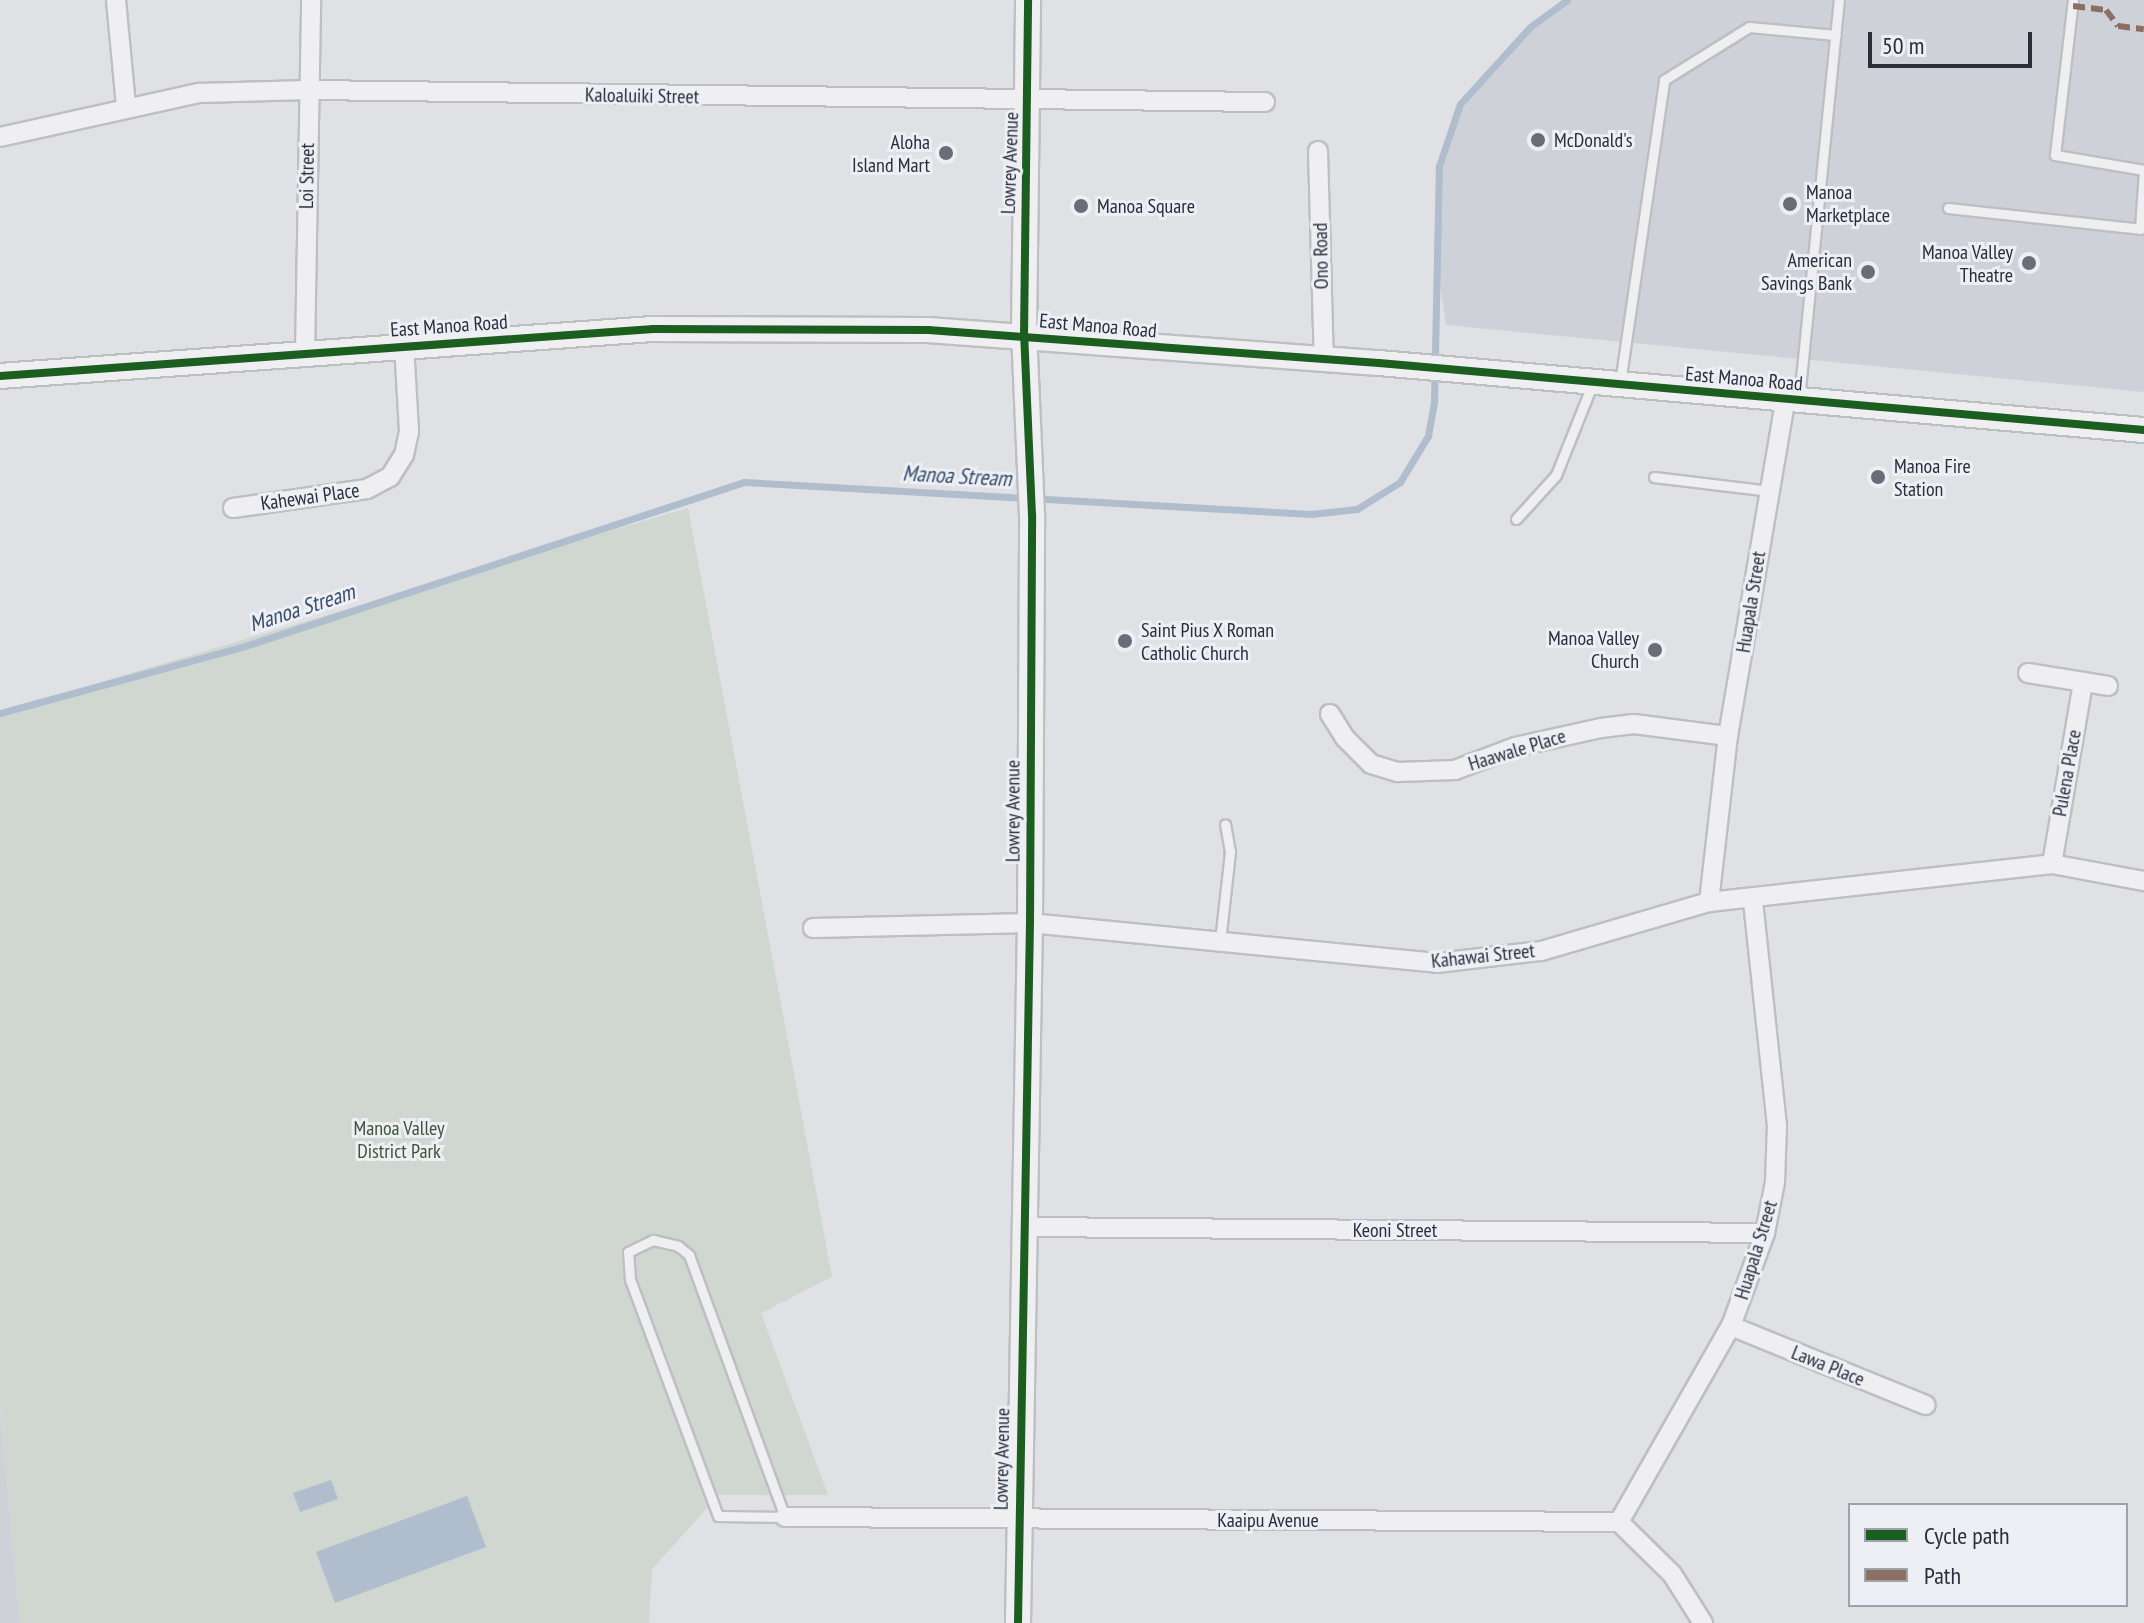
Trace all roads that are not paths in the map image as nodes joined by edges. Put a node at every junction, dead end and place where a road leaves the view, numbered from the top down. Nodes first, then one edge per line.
1 (116, 0) edge
2 (311, 0) edge
3 (1028, 0) edge
4 (1839, 0) edge
5 (2073, 0) edge
6 (1836, 35) junction
7 (308, 90) junction
8 (1265, 102) dead end
9 (1028, 103) junction
10 (126, 106) junction
11 (0, 137) edge
12 (1318, 151) dead end
13 (1948, 208) dead end
14 (2143, 216) edge
15 (1024, 335) junction
16 (404, 345) junction
17 (305, 353) junction
18 (1324, 361) junction
19 (0, 376) edge
20 (1593, 382) junction
21 (1620, 384) junction
22 (1792, 399) junction
23 (2144, 430) edge
24 (1654, 477) dead end
25 (1770, 491) junction
26 (233, 508) dead end
27 (1516, 519) dead end
28 (2028, 673) dead end
29 (2083, 682) junction
30 (2108, 686) dead end
31 (1330, 714) dead end
32 (1728, 736) junction
33 (1225, 824) dead end
34 (2052, 864) junction
35 (2144, 881) edge
36 (1753, 901) junction
37 (1709, 902) junction
38 (1030, 923) junction
39 (813, 928) dead end
40 (1220, 945) junction
41 (1024, 1227) junction
42 (1765, 1233) junction
43 (1731, 1326) junction
44 (1926, 1405) dead end
45 (785, 1517) junction
46 (1017, 1518) junction
47 (1619, 1522) junction
48 (1018, 1623) edge
49 (1703, 1623) edge

1 - 10 street
2 - 7 street, Loi Street
3 - 9 street, Lowrey Avenue
4 - 6 lane
5 - 14 lane
6 - 21 lane
6 - 22 lane
7 - 9 street, Kaloaluiki Street
7 - 10 street, Kaloaluiki Street
7 - 17 street, Loi Street
8 - 9 street, Kaloaluiki Street
9 - 15 street, Lowrey Avenue
10 - 11 street, Kaloaluiki Street
12 - 18 street, Ono Road
13 - 14 lane
15 - 16 street, East Manoa Road
15 - 18 street, East Manoa Road
15 - 38 street, Lowrey Avenue
16 - 17 street, East Manoa Road
16 - 26 street, Kahewai Place
17 - 19 street, East Manoa Road
18 - 20 street, East Manoa Road
20 - 21 street, East Manoa Road
20 - 27 lane
21 - 22 street, East Manoa Road
22 - 23 street, East Manoa Road
22 - 25 street, Huapala Street
24 - 25 lane
25 - 32 street, Huapala Street
28 - 29 street
29 - 30 street
29 - 34 street, Pulena Place
31 - 32 street, Haawale Place
32 - 37 street, Huapala Street
33 - 40 lane
34 - 35 street, Kahawai Street
34 - 36 street, Kahawai Street
36 - 37 street, Kahawai Street
36 - 42 street, Huapala Street
37 - 40 street, Kahawai Street
38 - 39 street, Kahawai Street
38 - 40 street, Kahawai Street
38 - 41 street, Lowrey Avenue
41 - 42 street, Keoni Street
41 - 46 street, Lowrey Avenue
42 - 43 street, Huapala Street
43 - 44 street, Lawa Place
43 - 47 street, Huapala Street
45 - 45 lane
45 - 46 street, Kaaipu Avenue
46 - 47 street, Kaaipu Avenue
46 - 48 street, Lowrey Avenue
47 - 49 street

